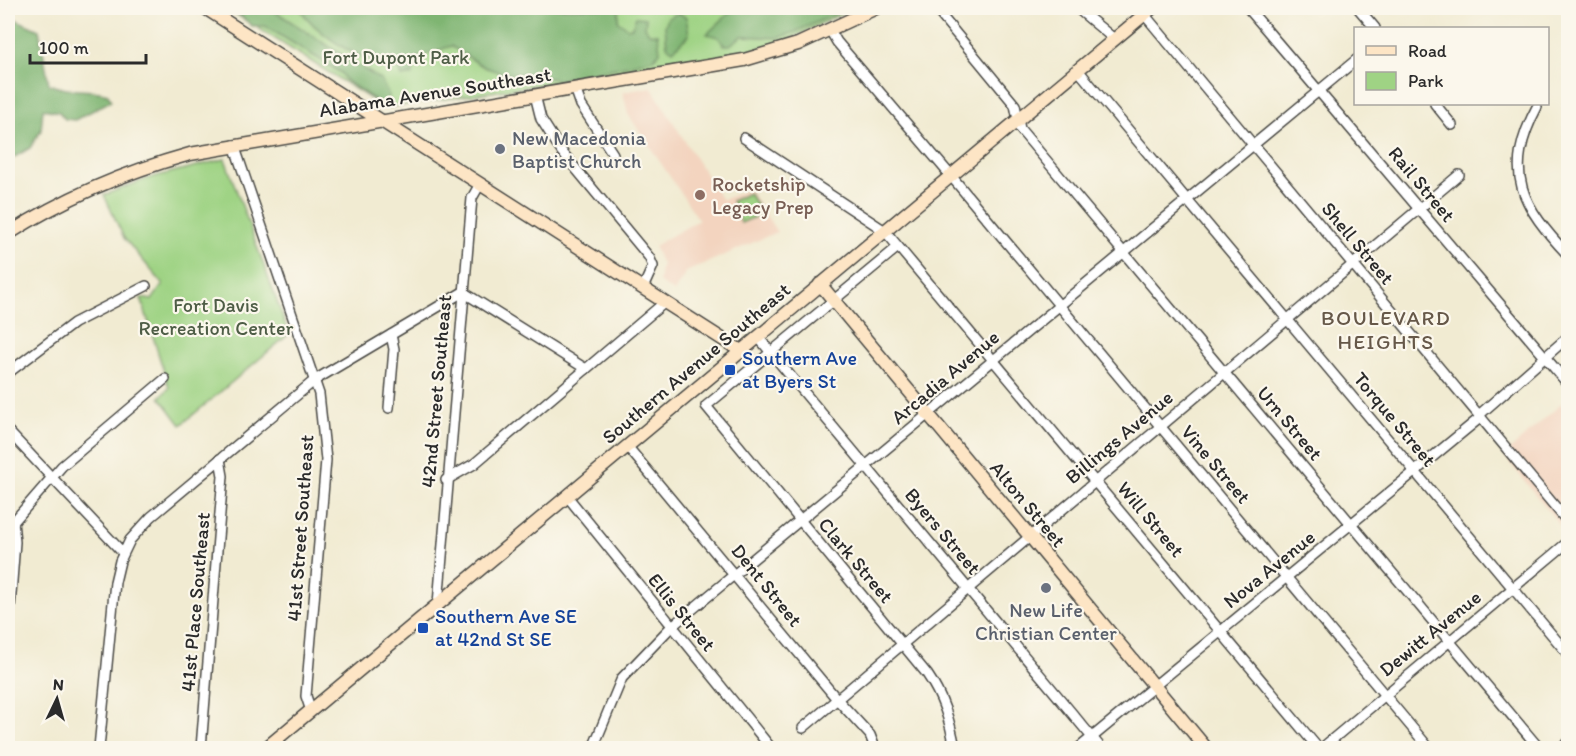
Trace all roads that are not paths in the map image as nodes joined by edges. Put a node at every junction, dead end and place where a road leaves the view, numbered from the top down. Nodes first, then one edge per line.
1 (205, 8) edge
2 (935, 8) edge
3 (1077, 8) edge
4 (1248, 8) edge
5 (1358, 8) edge
6 (870, 9) edge
7 (1148, 11) edge
8 (1374, 27) edge
9 (830, 30) junction
10 (1114, 39) junction
11 (1354, 62) edge
12 (1078, 70) junction
13 (575, 88) junction
14 (1319, 91) junction
15 (535, 95) junction
16 (1436, 105) edge
17 (1537, 107) dead end
18 (1018, 119) junction
19 (381, 121) junction
20 (1452, 125) dead end
21 (744, 138) dead end
22 (234, 145) junction
23 (1252, 146) junction
24 (613, 154) dead end
25 (951, 175) junction
26 (1459, 175) dead end
27 (480, 184) junction
28 (1188, 200) junction
29 (1419, 209) junction
30 (885, 231) junction
31 (8, 234) edge
32 (898, 247) junction
33 (1567, 250) edge
34 (1124, 253) junction
35 (1353, 264) junction
36 (819, 284) junction
37 (146, 286) dead end
38 (643, 288) junction
39 (463, 292) junction
40 (833, 300) junction
41 (665, 302) junction
42 (1060, 306) junction
43 (1288, 319) junction
44 (390, 335) junction
45 (758, 337) junction
46 (1569, 337) edge
47 (741, 351) junction
48 (771, 353) junction
49 (1545, 357) junction
50 (994, 360) junction
51 (586, 369) junction
52 (1224, 372) junction
53 (8, 373) edge
54 (165, 379) dead end
55 (315, 380) junction
56 (1569, 384) edge
57 (389, 408) dead end
58 (928, 415) junction
59 (1480, 416) junction
60 (1160, 426) junction
61 (8, 431) edge
62 (627, 446) junction
63 (220, 459) junction
64 (866, 466) junction
65 (1415, 471) junction
66 (51, 477) junction
67 (446, 480) junction
68 (1095, 480) junction
69 (567, 496) junction
70 (799, 521) junction
71 (1569, 522) edge
72 (10, 524) edge
73 (1351, 524) junction
74 (1029, 536) junction
75 (1566, 544) edge
76 (123, 553) junction
77 (735, 574) junction
78 (1287, 578) junction
79 (967, 588) junction
80 (1513, 588) junction
81 (438, 604) junction
82 (671, 627) junction
83 (1222, 631) junction
84 (8, 633) edge
85 (1449, 641) junction
86 (902, 643) junction
87 (1569, 654) edge
88 (1154, 687) junction
89 (1383, 694) junction
90 (836, 698) junction
91 (311, 711) junction
92 (804, 728) dead end
93 (1092, 738) junction
94 (1569, 742) edge
95 (99, 748) edge
96 (201, 748) edge
97 (266, 748) edge
98 (593, 748) edge
99 (771, 748) edge
100 (875, 748) edge
101 (955, 748) edge
102 (1079, 748) edge
103 (1101, 748) edge
104 (1206, 748) edge
105 (1320, 748) edge
106 (1429, 748) edge
107 (1539, 748) edge
108 (1561, 748) edge

1 - 19 street
2 - 18 street, Urn Street
3 - 10 street
4 - 14 street, Rail Street
5 - 8 street
6 - 9 street, Alabama Avenue Southeast
7 - 10 street, Southern Avenue Southeast
7 - 23 street, Shell Street
9 - 13 street, Alabama Avenue Southeast
9 - 25 street, Vine Street
10 - 12 street, Southern Avenue Southeast
11 - 14 street, Arcadia Avenue
12 - 18 street, Southern Avenue Southeast
12 - 28 street, Torque Street
13 - 15 street, Alabama Avenue Southeast
13 - 24 street
14 - 23 street, Arcadia Avenue
14 - 29 street, Rail Street
15 - 19 street, Alabama Avenue Southeast
15 - 38 street
16 - 20 street
17 - 33 street
18 - 25 street, Southern Avenue Southeast
18 - 34 street, Urn Street
19 - 22 street, Alabama Avenue Southeast
19 - 27 street
21 - 30 street, Will Street
22 - 31 street, Alabama Avenue Southeast
22 - 55 street, 41st Street Southeast
23 - 28 street, Arcadia Avenue
23 - 35 street, Shell Street
25 - 30 street, Southern Avenue Southeast
25 - 42 street, Vine Street
26 - 29 street, Billings Avenue
27 - 38 street
27 - 39 street, 42nd Street Southeast
28 - 34 street, Arcadia Avenue
28 - 43 street, Torque Street
29 - 35 street, Billings Avenue
29 - 49 street, Rail Street
30 - 32 street, Will Street
30 - 36 street, Southern Avenue Southeast
32 - 40 street
32 - 50 street, Will Street
34 - 42 street, Arcadia Avenue
34 - 52 street, Urn Street
35 - 43 street, Billings Avenue
35 - 59 street, Shell Street
36 - 40 street, Alton Street
36 - 45 street, Southern Avenue Southeast
37 - 53 street
38 - 41 street
39 - 44 street
39 - 51 street
39 - 67 street, 42nd Street Southeast
40 - 48 street
40 - 58 street, Alton Street
41 - 47 street
41 - 51 street
42 - 50 street, Arcadia Avenue
42 - 60 street, Vine Street
43 - 52 street, Billings Avenue
43 - 65 street, Torque Street
44 - 55 street
44 - 57 street
45 - 47 street, Southern Avenue Southeast
45 - 48 street, Byers Street
46 - 49 street, Nova Avenue
47 - 62 street, Southern Avenue Southeast
48 - 64 street, Byers Street
48 - 70 street, Clark Street
49 - 56 street, Rail Street
49 - 59 street, Nova Avenue
50 - 58 street, Arcadia Avenue
50 - 68 street, Will Street
51 - 67 street
52 - 60 street, Billings Avenue
52 - 73 street, Urn Street
54 - 66 street
55 - 63 street
55 - 91 street, 41st Street Southeast
58 - 64 street, Arcadia Avenue
58 - 74 street, Alton Street
59 - 65 street, Nova Avenue
59 - 71 street, Shell Street
60 - 68 street, Billings Avenue
60 - 78 street, Vine Street
61 - 66 street
62 - 69 street, Southern Avenue Southeast
62 - 77 street, Dent Street
63 - 76 street
63 - 96 street, 41st Place Southeast
64 - 70 street, Arcadia Avenue
64 - 79 street, Byers Street
65 - 73 street, Nova Avenue
65 - 80 street, Torque Street
66 - 72 street
66 - 76 street
67 - 81 street, 42nd Street Southeast
68 - 74 street, Billings Avenue
68 - 83 street, Will Street
69 - 81 street, Southern Avenue Southeast
69 - 82 street, Ellis Street
70 - 77 street, Arcadia Avenue
70 - 86 street, Clark Street
72 - 84 street
73 - 78 street, Nova Avenue
73 - 85 street, Urn Street
74 - 79 street, Billings Avenue
74 - 88 street, Alton Street
75 - 80 street, Dewitt Avenue
76 - 95 street
77 - 82 street, Arcadia Avenue
77 - 90 street, Dent Street
78 - 83 street, Nova Avenue
78 - 89 street, Vine Street
79 - 86 street, Billings Avenue
79 - 93 street, Byers Street
80 - 85 street, Dewitt Avenue
80 - 87 street, Torque Street
81 - 91 street, Southern Avenue Southeast
82 - 98 street, Arcadia Avenue
82 - 99 street, Ellis Street
83 - 88 street, Nova Avenue
83 - 105 street, Will Street
85 - 89 street, Dewitt Avenue
85 - 107 street, Urn Street
86 - 90 street, Billings Avenue
86 - 101 street, Clark Street
88 - 93 street, Nova Avenue
88 - 104 street, Alton Street
89 - 105 street, Dewitt Avenue
89 - 106 street, Vine Street
90 - 92 street, Billings Avenue
90 - 100 street, Dent Street
91 - 97 street, Southern Avenue Southeast
93 - 102 street, Nova Avenue
93 - 103 street, Byers Street
94 - 108 street

